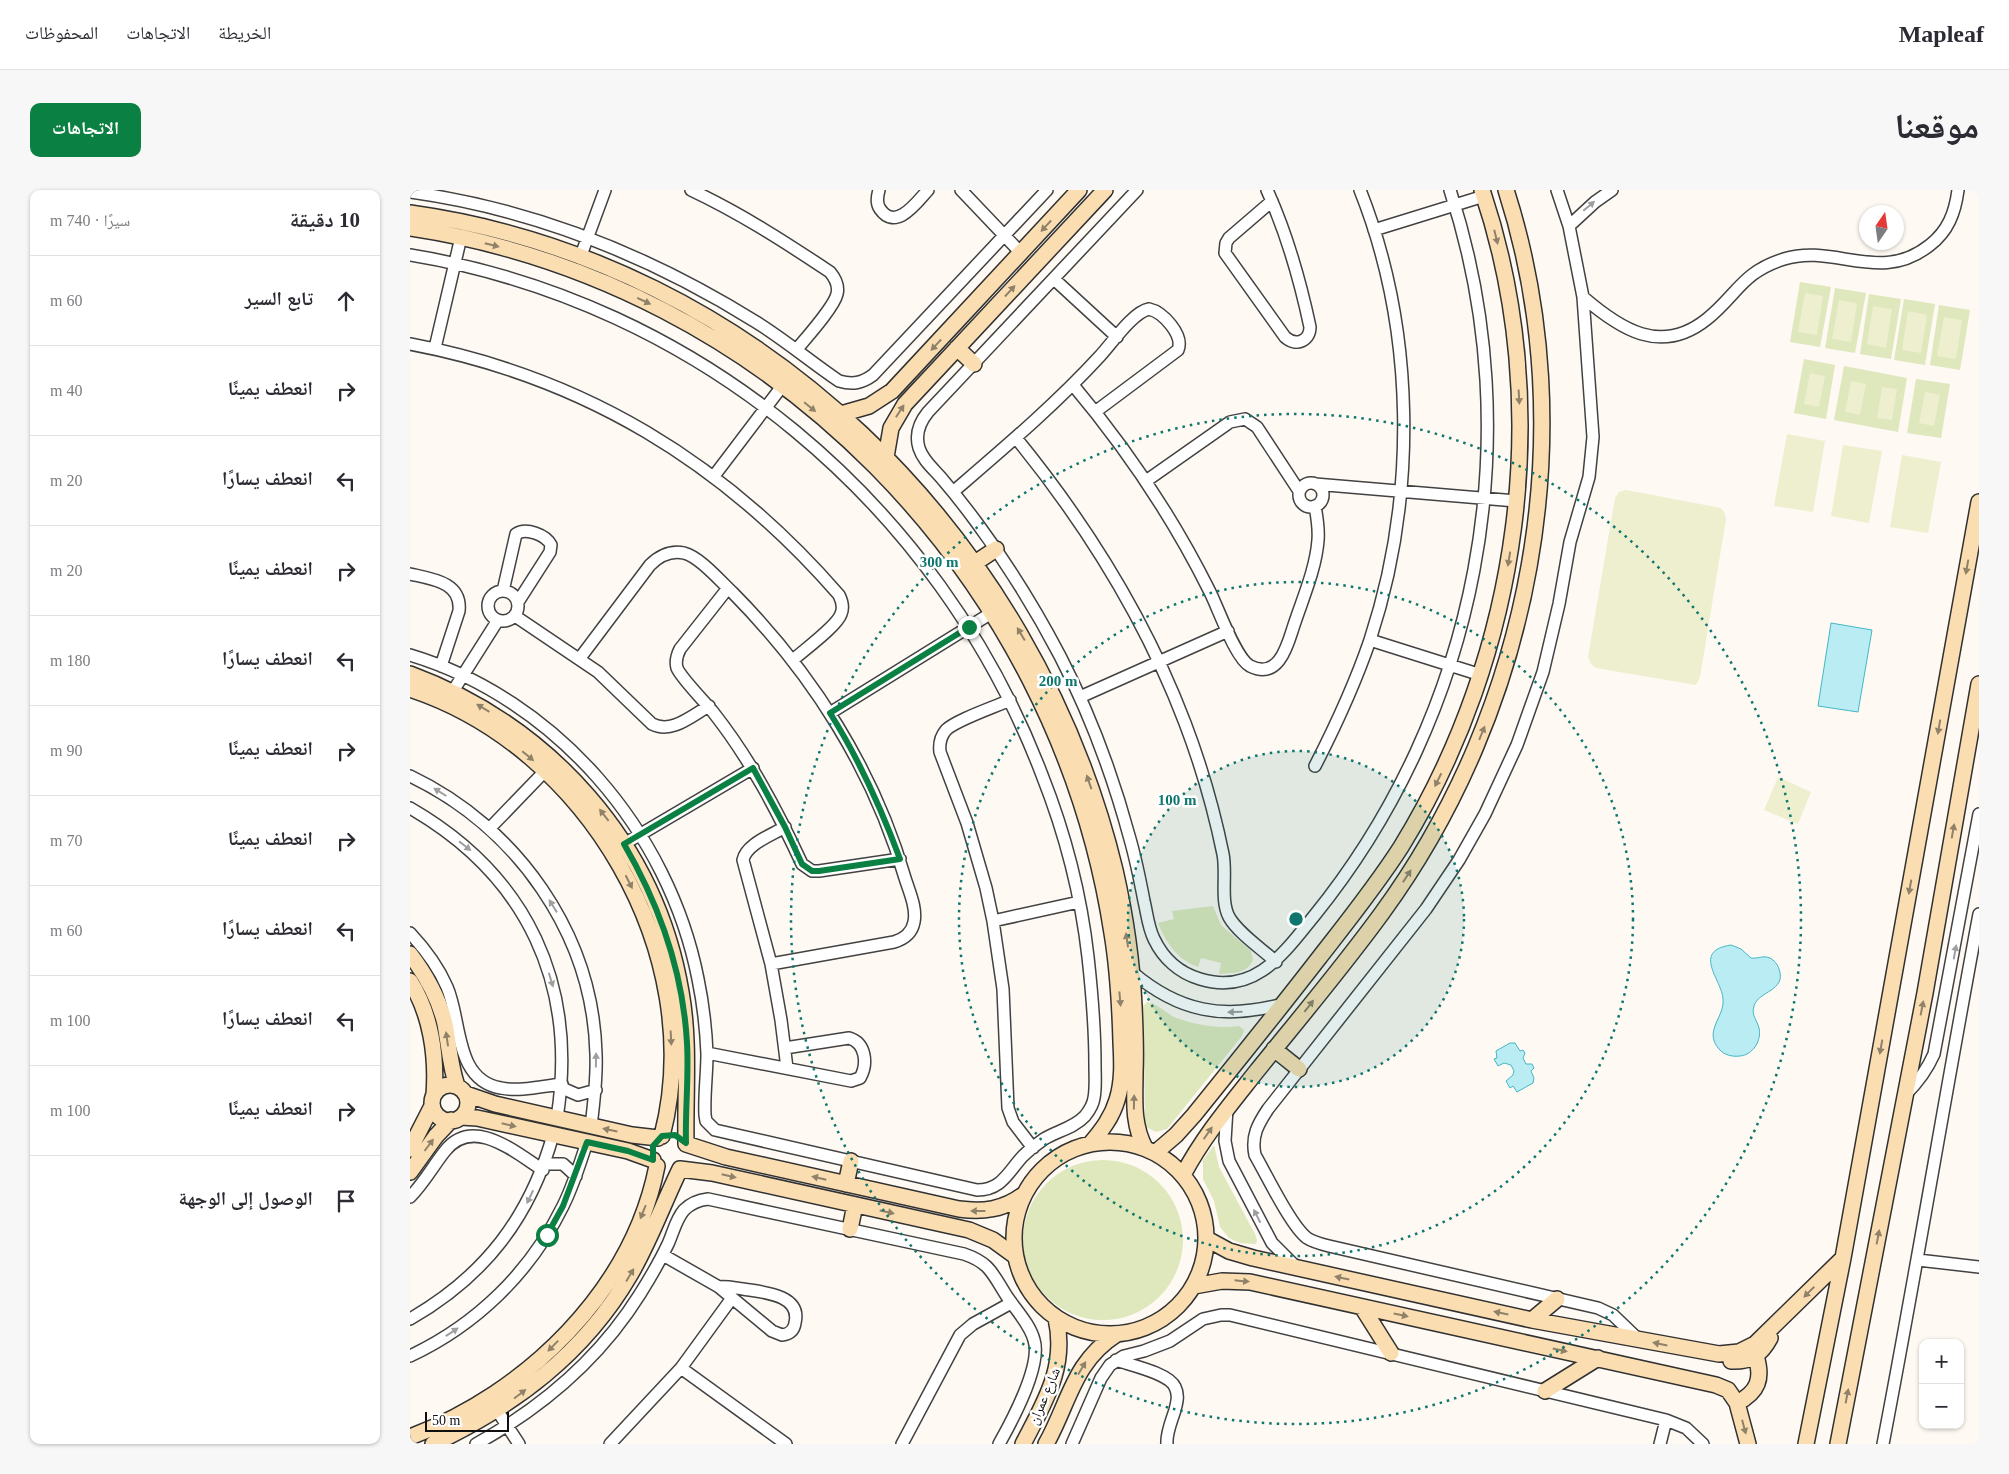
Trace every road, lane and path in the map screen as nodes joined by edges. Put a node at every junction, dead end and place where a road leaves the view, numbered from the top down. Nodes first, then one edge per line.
1 (605, 190) edge
2 (691, 190) edge
3 (879, 190) edge
4 (928, 190) edge
5 (961, 190) edge
6 (1047, 190) edge
7 (1079, 190) edge
8 (1104, 190) edge
9 (1137, 190) edge
10 (1360, 190) edge
11 (1450, 190) edge
12 (1506, 190) edge
13 (1558, 190) edge
14 (1612, 190) edge
15 (1958, 190) edge
16 (410, 192) edge
17 (1483, 193) edge
18 (1269, 195) edge
19 (1455, 206) junction
20 (410, 213) edge
21 (1569, 226) junction
22 (410, 228) edge
23 (1374, 230) junction
24 (1004, 235) junction
25 (461, 237) junction
26 (587, 237) junction
27 (1021, 253) junction
28 (410, 256) edge
29 (580, 258) junction
30 (455, 264) junction
31 (1054, 279) junction
32 (1583, 297) junction
33 (1118, 337) junction
34 (410, 344) edge
35 (435, 348) junction
36 (957, 348) junction
37 (797, 349) junction
38 (974, 364) junction
39 (1073, 384) junction
40 (783, 385) junction
41 (766, 407) junction
42 (1095, 412) junction
43 (841, 414) junction
44 (1016, 438) junction
45 (886, 457) junction
46 (714, 476) junction
47 (1146, 481) junction
48 (1315, 484) junction
49 (1299, 491) junction
50 (1400, 491) junction
51 (953, 492) junction
52 (1485, 498) junction
53 (1516, 501) junction
54 (1979, 502) edge
55 (1315, 506) junction
56 (996, 549) junction
57 (975, 563) junction
58 (410, 574) edge
59 (728, 588) junction
60 (504, 591) junction
61 (518, 602) junction
62 (993, 612) junction
63 (515, 616) junction
64 (498, 620) junction
65 (969, 627) junction
66 (1228, 631) junction
67 (1370, 640) junction
68 (410, 654) edge
69 (580, 658) junction
70 (793, 660) junction
71 (1159, 662) junction
72 (441, 666) junction
73 (1450, 666) junction
74 (1483, 670) junction
75 (1505, 670) junction
76 (410, 674) edge
77 (463, 676) junction
78 (1979, 684) edge
79 (410, 689) edge
80 (453, 691) junction
81 (1080, 697) junction
82 (1010, 700) junction
83 (709, 706) junction
84 (830, 713) junction
85 (1315, 766) dead end
86 (753, 768) junction
87 (545, 771) junction
88 (410, 776) edge
89 (410, 808) edge
90 (1979, 814) edge
91 (785, 827) junction
92 (490, 828) junction
93 (641, 834) junction
94 (624, 844) junction
95 (900, 859) junction
96 (1979, 864) edge
97 (1968, 876) junction
98 (1080, 902) junction
99 (1979, 914) edge
100 (993, 920) junction
101 (410, 933) edge
102 (410, 954) edge
103 (1276, 962) junction
104 (771, 964) junction
105 (1132, 972) junction
106 (410, 980) edge
107 (1283, 1004) junction
108 (785, 1048) junction
109 (1274, 1049) junction
110 (707, 1053) junction
111 (786, 1068) junction
112 (1299, 1068) junction
113 (562, 1086) junction
114 (462, 1090) junction
115 (596, 1090) junction
116 (1906, 1094) junction
117 (433, 1100) junction
118 (1227, 1108) junction
119 (557, 1118) junction
120 (456, 1119) junction
121 (591, 1126) junction
122 (553, 1135) junction
123 (660, 1137) junction
124 (587, 1142) junction
125 (686, 1143) junction
126 (1091, 1144) junction
127 (1033, 1148) junction
128 (410, 1149) edge
129 (1150, 1151) junction
130 (852, 1161) junction
131 (655, 1163) junction
132 (544, 1167) junction
133 (680, 1168) junction
134 (410, 1172) edge
135 (1183, 1175) junction
136 (576, 1176) junction
137 (846, 1184) junction
138 (1023, 1195) junction
139 (410, 1197) edge
140 (855, 1205) junction
141 (850, 1229) junction
142 (1207, 1239) junction
143 (663, 1254) junction
144 (1015, 1256) junction
145 (1844, 1258) junction
146 (1918, 1260) junction
147 (1979, 1267) edge
148 (1297, 1268) junction
149 (1194, 1286) junction
150 (719, 1287) junction
151 (732, 1298) junction
152 (1558, 1299) junction
153 (1011, 1303) junction
154 (1362, 1307) junction
155 (410, 1318) edge
156 (1056, 1318) junction
157 (1532, 1320) junction
158 (1776, 1324) junction
159 (1117, 1334) junction
160 (1638, 1340) junction
161 (1155, 1347) junction
162 (1682, 1349) junction
163 (1391, 1353) junction
164 (1708, 1354) junction
165 (410, 1356) edge
166 (1756, 1356) junction
167 (1598, 1358) junction
168 (1116, 1360) junction
169 (681, 1368) junction
170 (1154, 1373) junction
171 (1675, 1375) junction
172 (1051, 1386) junction
173 (1545, 1391) junction
174 (1069, 1395) junction
175 (1737, 1403) junction
176 (494, 1404) junction
177 (1666, 1420) junction
178 (508, 1426) junction
179 (410, 1436) edge
180 (1049, 1442) edge
181 (432, 1444) edge
182 (476, 1444) edge
183 (519, 1444) edge
184 (610, 1444) edge
185 (786, 1444) edge
186 (902, 1444) edge
187 (999, 1444) edge
188 (1023, 1444) edge
189 (1072, 1444) edge
190 (1167, 1444) edge
191 (1660, 1444) edge
192 (1703, 1444) edge
193 (1748, 1444) edge
194 (1806, 1444) edge
195 (1838, 1444) edge
196 (1883, 1444) edge

1 - 26 street
2 - 37 street
3 - 4 street
5 - 24 street
6 - 24 street
7 -> 27 street
36 -> 8 street
9 - 31 street
10 - 23 street
11 - 19 street
12 - 75 street
13 - 21 street
21 -> 14 street
15 - 32 street
16 - 26 street
17 - 19 street
17 -> 53 street
18 - 18 street
19 - 23 street
19 - 52 street
20 - 29 street
21 - 32 street
22 - 25 street
23 - 50 street
24 - 27 street
24 - 37 street
25 - 30 street
25 -> 40 street
26 - 29 street
26 - 37 street
27 -> 43 street
28 - 30 street
29 - 43 street
30 - 35 street
30 - 41 street
31 - 33 street
31 - 38 street
32 - 112 street
33 - 39 street
33 - 42 street
34 - 35 street
35 - 46 street
36 - 38 street
45 -> 36 street
38 - 51 street
39 - 42 street
39 - 44 street
40 - 41 street
40 -> 62 street
41 - 46 street
41 - 65 street
42 - 47 street
43 - 45 street
44 - 51 street
44 - 71 street
45 - 57 street
46 - 70 street
47 - 49 street
47 - 66 street
48 - 49 street
48 - 50 street
48 - 55 street
49 - 55 street
50 - 52 street
50 - 67 street
51 - 56 street
52 - 53 street
52 - 73 street
53 -> 74 street
54 -> 145 street
55 - 66 street
56 - 57 street
56 - 81 street
105 -> 57 street
58 - 72 street
59 - 69 street
59 - 70 street
59 - 83 street
60 - 61 street
60 - 61 street
60 - 64 street
61 - 63 street
62 - 65 street
62 -> 126 street
63 - 64 street
63 - 69 street
64 - 77 street
65 - 82 street
65 - 84 street
66 - 71 street
67 - 73 street
67 - 85 street
68 - 72 street
69 - 83 street
70 - 84 street
71 - 81 street
71 - 103 street
72 - 77 street
73 - 74 street
73 - 103 street
74 - 75 street
74 -> 107 street
109 -> 75 street
76 - 80 street
77 - 80 street
77 - 93 street
116 -> 78 street
79 -> 87 street
94 -> 80 street
81 - 103 street
82 - 98 street
82 - 100 street
83 - 86 street
84 - 95 street
86 - 91 street
86 - 93 street
87 - 92 street
87 -> 123 street
92 -> 88 street
89 -> 113 street
90 - 97 street
91 - 95 street
91 - 104 street
115 -> 92 street
93 - 94 street
93 - 110 street
94 - 125 street
95 - 104 street
96 - 97 street
116 -> 97 street
98 - 100 street
98 - 127 street
99 - 146 street
100 - 127 street
101 - 113 street
114 -> 102 street
104 - 108 street
107 -> 105 street
129 -> 105 street
106 - 117 street
107 - 129 street
108 - 111 street
108 - 111 street
109 - 112 street
109 - 118 street
110 - 111 street
110 - 130 street
112 - 152 street
113 - 115 street
113 - 119 street
114 - 117 street
114 - 119 street
114 - 120 street
115 - 121 street
195 -> 116 street
117 - 120 street
117 - 128 street
135 -> 118 street
148 -> 118 street
119 - 121 street
120 -> 122 street
134 -> 120 street
123 -> 121 street
122 - 124 street
122 - 132 street
123 - 125 street
123 - 131 street
124 - 131 street
124 - 136 street
125 - 133 street
137 -> 125 street
126 - 129 street
126 - 138 street
127 - 130 street
129 - 135 street
130 - 137 street
131 - 133 street
131 -> 176 street
132 - 136 street
132 - 139 street
132 -> 155 street
133 -> 140 street
176 -> 133 street
135 - 142 street
165 -> 136 street
138 -> 137 street
138 - 144 street
140 - 141 street
140 -> 144 street
141 - 143 street
141 - 153 street
142 - 148 street
142 - 149 street
143 - 150 street
143 - 178 street
144 - 156 street
145 -> 158 street
145 - 194 street
146 - 147 street
146 - 196 street
157 -> 148 street
149 -> 154 street
149 - 159 street
150 - 151 street
150 - 151 street
151 - 169 street
152 - 157 street
152 - 160 street
153 - 186 street
153 - 187 street
154 - 163 street
154 -> 167 street
156 - 159 street
156 - 172 street, شارع عمران
157 - 160 street
158 - 164 street
158 - 166 street
174 -> 159 street, شارع عمران
162 -> 160 street
161 - 163 street
161 - 168 street
161 - 170 street
162 - 164 street
162 - 171 street
163 - 173 street
164 - 166 street
166 - 175 street
167 - 171 street
167 - 173 street
168 - 170 street
168 - 189 street
169 - 184 street
169 - 185 street
170 - 190 street
171 - 175 street
172 - 174 street
172 - 188 street, شارع عمران
173 - 177 street
174 - 180 street, شارع عمران
175 -> 193 street
176 - 178 street
176 - 179 street
176 - 181 street
177 - 191 street
177 - 192 street
178 - 182 street
178 - 183 street

